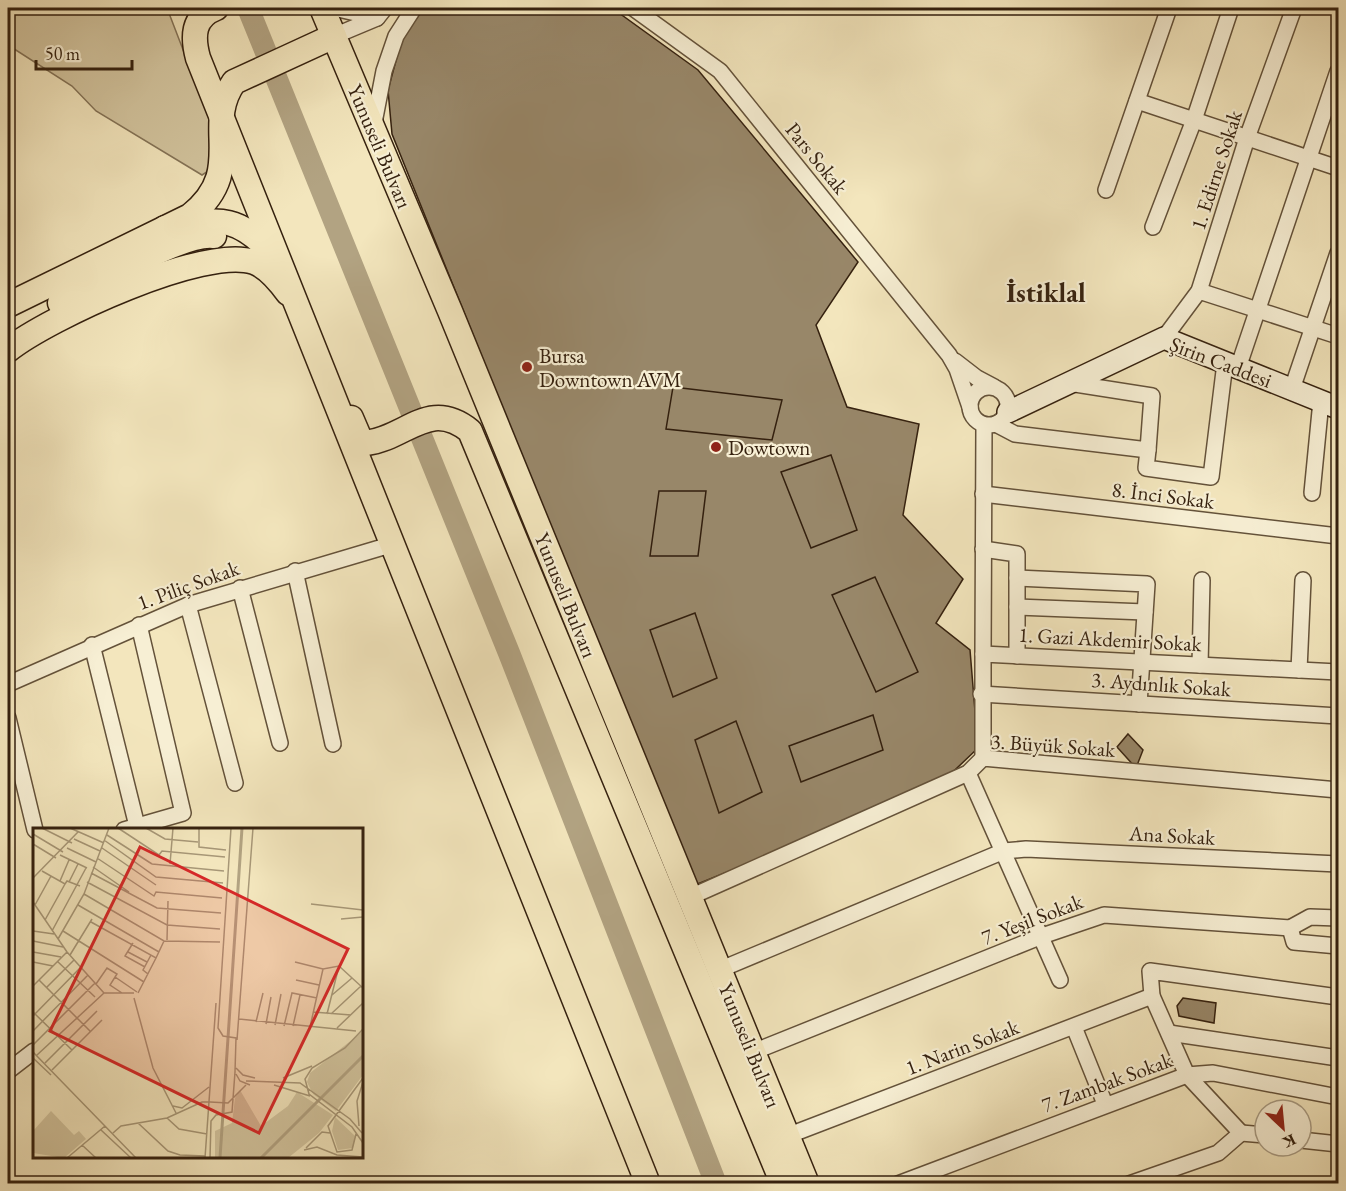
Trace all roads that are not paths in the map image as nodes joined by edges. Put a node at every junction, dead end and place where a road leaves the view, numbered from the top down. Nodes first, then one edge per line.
1 (322, 8) edge
2 (333, 8) edge
3 (414, 8) edge
4 (633, 8) edge
5 (1169, 8) edge
6 (1231, 8) edge
7 (1294, 8) edge
8 (213, 9) edge
9 (381, 13) edge
10 (334, 36) junction
11 (1338, 71) edge
12 (1137, 101) junction
13 (221, 116) junction
14 (1194, 120) junction
15 (372, 130) junction
16 (1247, 138) junction
17 (1309, 158) junction
18 (1338, 168) edge
19 (1106, 190) dead end
20 (1153, 227) dead end
21 (165, 228) junction
22 (1338, 253) edge
23 (279, 258) junction
24 (290, 284) junction
25 (1199, 291) junction
26 (301, 311) junction
27 (1257, 312) junction
28 (9, 328) edge
29 (1313, 329) junction
30 (1338, 336) edge
31 (1164, 338) junction
32 (467, 353) junction
33 (949, 355) junction
34 (1232, 365) junction
35 (1069, 383) junction
36 (994, 387) junction
37 (1292, 389) junction
38 (1330, 404) edge
39 (970, 407) junction
40 (996, 420) junction
41 (478, 446) junction
42 (1148, 450) junction
43 (1312, 493) dead end
44 (984, 494) junction
45 (1338, 536) edge
46 (390, 545) junction
47 (983, 549) junction
48 (295, 571) junction
49 (1017, 578) junction
50 (1202, 580) dead end
51 (1303, 580) dead end
52 (240, 588) junction
53 (188, 605) junction
54 (1017, 607) junction
55 (1146, 612) junction
56 (139, 625) junction
57 (92, 645) junction
58 (983, 654) junction
59 (1017, 656) junction
60 (1142, 662) junction
61 (1200, 664) junction
62 (1299, 670) junction
63 (1338, 672) edge
64 (8, 684) edge
65 (981, 694) junction
66 (1139, 704) junction
67 (1338, 716) edge
68 (8, 718) edge
69 (280, 743) dead end
70 (333, 744) dead end
71 (982, 758) junction
72 (14, 771) edge
73 (968, 773) junction
74 (235, 783) dead end
75 (1338, 790) edge
76 (34, 828) edge
77 (130, 828) edge
78 (1004, 851) junction
79 (1338, 864) edge
80 (688, 898) junction
81 (1338, 918) edge
82 (1290, 928) junction
83 (1042, 936) junction
84 (1338, 946) edge
85 (719, 970) junction
86 (1060, 980) dead end
87 (1152, 996) junction
88 (1338, 997) edge
89 (1074, 1027) junction
90 (1169, 1033) junction
91 (753, 1052) junction
92 (33, 1053) edge
93 (1338, 1058) edge
94 (8, 1071) edge
95 (1187, 1075) junction
96 (1338, 1096) edge
97 (1105, 1104) junction
98 (1241, 1132) junction
99 (1253, 1134) edge
100 (787, 1136) junction
101 (1313, 1141) edge
102 (1338, 1144) edge
103 (1147, 1181) edge
104 (648, 1184) edge
105 (783, 1184) edge
106 (807, 1184) edge
107 (898, 1184) edge
108 (1129, 1184) edge

1 - 10 main road, Yunuseli Bulvarı
2 - 9 street
3 - 15 street
4 - 33 street, Pars Sokak
5 - 12 street
6 - 14 street
7 - 16 street, 1. Edirne Sokak
8 - 13 main road
9 - 10 street
10 - 13 main road
10 - 15 main road, Yunuseli Bulvarı
11 - 17 street
12 - 14 street
12 - 19 street
13 - 21 main road
13 - 23 main road
14 - 16 street
14 - 20 street
15 - 32 main road, Yunuseli Bulvarı
16 - 17 street
16 - 25 street, 1. Edirne Sokak
17 - 18 street
17 - 27 street
21 - 23 main road
21 - 28 main road
22 - 29 street
23 - 24 main road
23 - 41 main road
24 - 26 main road
24 - 28 main road
25 - 27 street
25 - 31 street, 1. Edirne Sokak
26 - 28 main road
26 - 46 main road
27 - 29 street
27 - 34 street
29 - 30 street
29 - 37 street
31 - 34 street, Şirin Caddesi
31 - 35 street, Şirin Caddesi
32 - 41 main road
32 - 80 main road, Yunuseli Bulvarı
33 - 36 street
33 - 39 street
34 - 37 street, Şirin Caddesi
34 - 42 street
35 - 40 street, Şirin Caddesi
35 - 42 street
36 - 39 street
36 - 40 street
37 - 38 street, Şirin Caddesi
38 - 43 street
39 - 40 street
40 - 42 street
40 - 44 street
41 - 105 main road, Yunuseli Bulvarı
44 - 45 street, 8. İnci Sokak
44 - 47 street
46 - 48 street, 1. Piliç Sokak
46 - 104 main road
47 - 49 street
47 - 58 street
48 - 52 street, 1. Piliç Sokak
48 - 70 street
49 - 54 street
49 - 55 street
50 - 61 street
51 - 62 street
52 - 53 street, 1. Piliç Sokak
52 - 69 street
53 - 56 street, 1. Piliç Sokak
53 - 74 street
54 - 55 street
54 - 59 street
55 - 60 street
56 - 57 street, 1. Piliç Sokak
56 - 77 street
57 - 64 street, 1. Piliç Sokak
57 - 77 street
58 - 59 street, 1. Gazi Akdemir Sokak
58 - 65 street
59 - 60 street, 1. Gazi Akdemir Sokak
60 - 61 street, 1. Gazi Akdemir Sokak
60 - 66 street
61 - 62 street, 1. Gazi Akdemir Sokak
62 - 63 street, 1. Gazi Akdemir Sokak
65 - 66 street, 3. Aydınlık Sokak
65 - 71 street
66 - 67 street, 3. Aydınlık Sokak
68 - 72 street
71 - 73 street, 3. Büyük Sokak
71 - 75 street, 3. Büyük Sokak
72 - 76 street
73 - 78 street
73 - 80 street, 3. Büyük Sokak
78 - 79 street, Ana Sokak
78 - 83 street
78 - 85 street, Ana Sokak
80 - 85 main road, Yunuseli Bulvarı
81 - 82 street, 7. Yeşil Sokak
82 - 83 street, 7. Yeşil Sokak
82 - 84 street
83 - 86 street
83 - 91 street, 7. Yeşil Sokak
85 - 91 main road, Yunuseli Bulvarı
87 - 88 street
87 - 89 street, 1. Narin Sokak
87 - 90 street
89 - 97 street
89 - 100 street, 1. Narin Sokak
90 - 93 street
90 - 95 street
91 - 100 main road, Yunuseli Bulvarı
92 - 94 street
95 - 96 street, 7. Zambak Sokak
95 - 97 street, 7. Zambak Sokak
95 - 98 street
97 - 107 street, 7. Zambak Sokak
98 - 99 street
98 - 103 street
100 - 106 main road, Yunuseli Bulvarı
101 - 102 street
103 - 108 street

